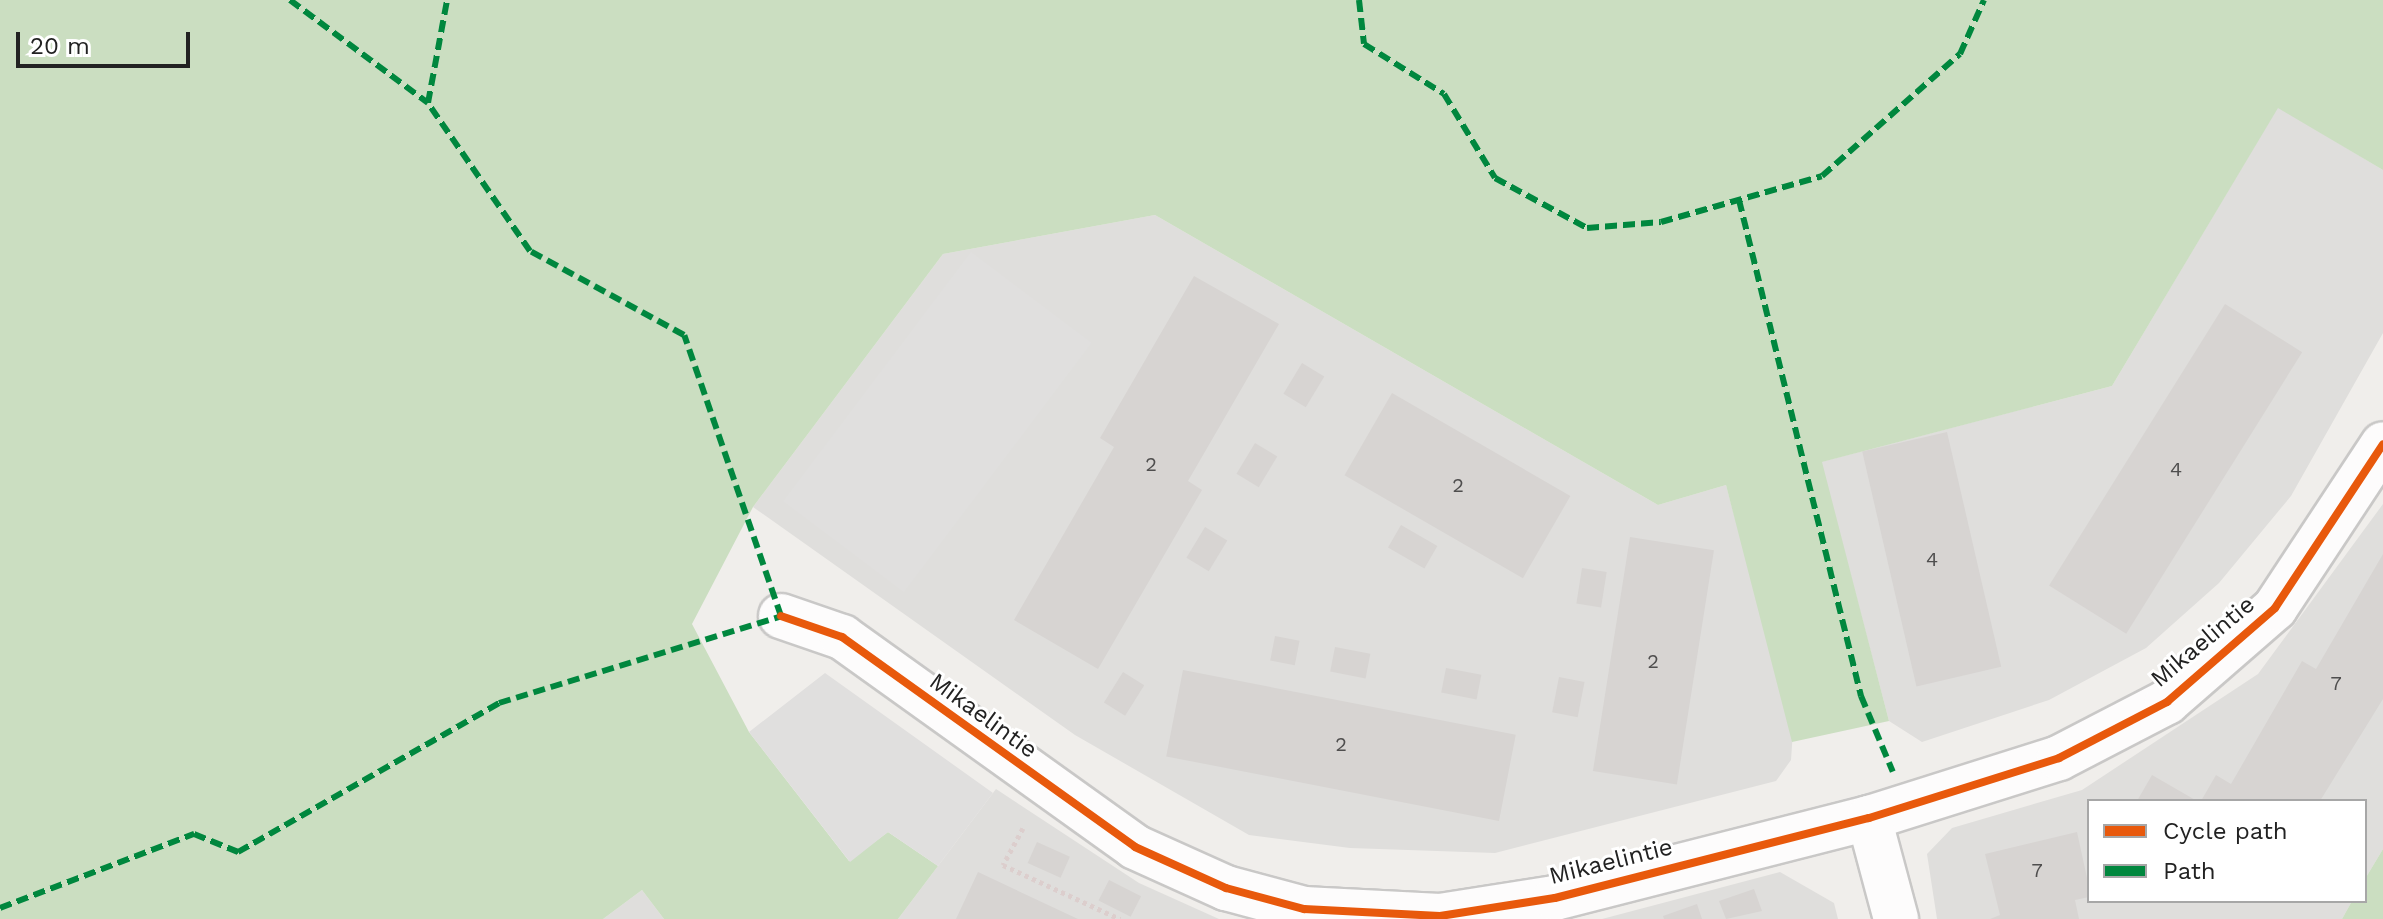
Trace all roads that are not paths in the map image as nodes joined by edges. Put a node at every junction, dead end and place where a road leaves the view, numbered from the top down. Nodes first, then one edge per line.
1 (2383, 444) edge
2 (781, 616) dead end
3 (1869, 818) junction
4 (1896, 919) edge

1 - 3 street, Mikaelintie
2 - 3 street, Mikaelintie
3 - 4 street

